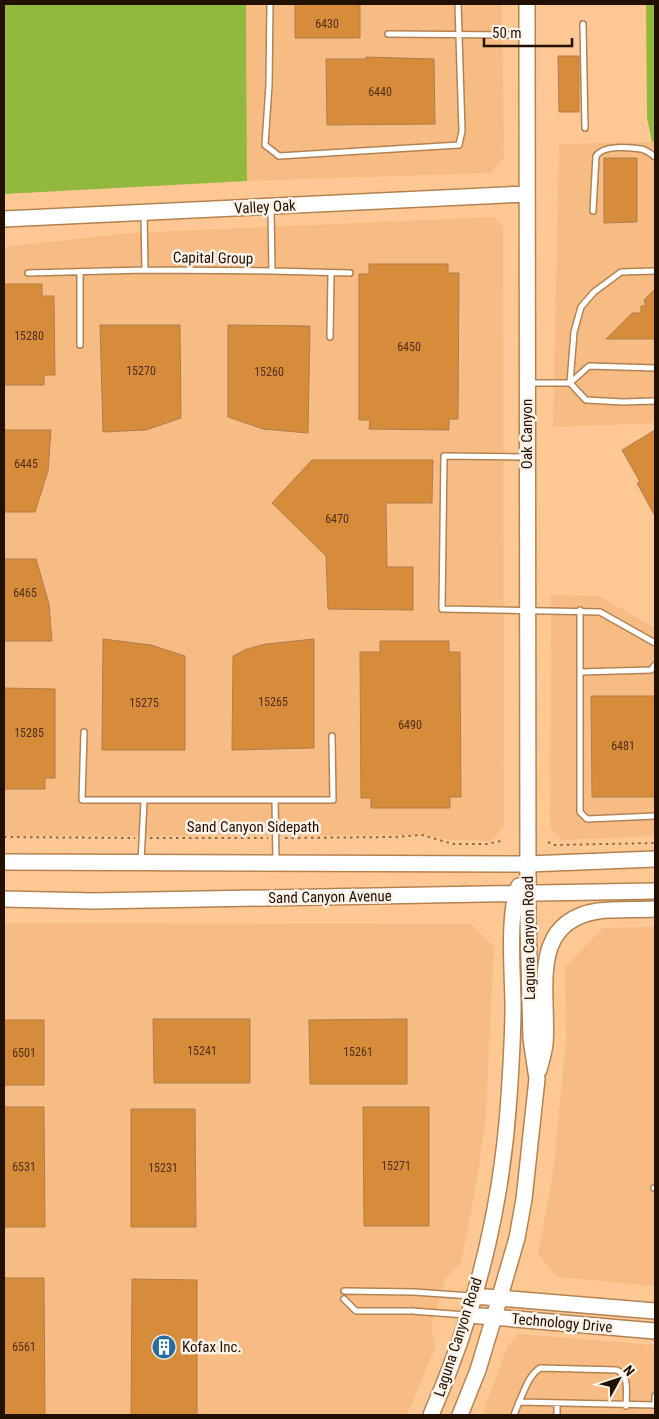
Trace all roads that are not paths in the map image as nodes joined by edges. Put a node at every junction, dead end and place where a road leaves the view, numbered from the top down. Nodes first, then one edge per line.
1 (270, 4) edge
2 (458, 4) edge
3 (527, 4) edge
4 (583, 24) dead end
5 (388, 34) dead end
6 (457, 35) junction
7 (527, 35) junction
8 (585, 128) dead end
9 (655, 158) edge
10 (526, 194) junction
11 (270, 206) junction
12 (593, 211) dead end
13 (144, 212) junction
14 (4, 219) edge
15 (145, 270) junction
16 (272, 271) junction
17 (655, 271) edge
18 (80, 272) junction
19 (28, 273) dead end
20 (331, 273) junction
21 (350, 273) dead end
22 (330, 337) dead end
23 (80, 345) dead end
24 (655, 368) edge
25 (527, 383) junction
26 (570, 383) junction
27 (655, 401) edge
28 (526, 457) junction
29 (580, 610) junction
30 (527, 612) junction
31 (655, 643) edge
32 (655, 665) edge
33 (580, 672) junction
34 (84, 732) dead end
35 (332, 736) dead end
36 (275, 800) junction
37 (144, 801) junction
38 (655, 816) edge
39 (655, 860) edge
40 (4, 862) edge
41 (141, 862) junction
42 (276, 863) junction
43 (528, 864) junction
44 (655, 891) edge
45 (522, 894) junction
46 (4, 900) edge
47 (655, 909) edge
48 (536, 1079) junction
49 (344, 1291) dead end
50 (474, 1296) junction
51 (499, 1298) junction
52 (344, 1299) dead end
53 (655, 1311) edge
54 (469, 1315) junction
55 (494, 1317) junction
56 (655, 1330) edge
57 (655, 1396) edge
58 (519, 1402) junction
59 (557, 1403) junction
60 (655, 1405) edge
61 (626, 1406) junction
62 (431, 1415) edge
63 (460, 1415) edge
64 (514, 1415) edge
65 (557, 1415) edge

1 - 6 lane
2 - 6 lane
3 - 7 main road, Oak Canyon
4 - 8 lane
5 - 6 lane
6 - 7 lane
7 - 10 main road, Oak Canyon
9 - 12 lane
10 - 11 main road, Valley Oak
10 - 25 main road, Oak Canyon
11 - 13 main road, Valley Oak
11 - 16 lane, Capital Group
13 - 14 main road, Valley Oak
13 - 15 lane
15 - 16 lane, Capital Group
15 - 18 lane, Capital Group
16 - 20 lane
17 - 26 lane
18 - 19 lane, Capital Group
18 - 23 lane
20 - 21 lane
20 - 22 lane
24 - 26 lane
25 - 26 lane
25 - 28 main road, Oak Canyon
26 - 27 lane
28 - 30 main road, Oak Canyon
28 - 30 lane
29 - 30 lane
29 - 31 lane
29 - 33 lane
30 - 43 main road, Oak Canyon
32 - 33 lane
33 - 38 lane
34 - 37 lane
35 - 36 lane
36 - 37 lane
36 - 42 lane
37 - 41 lane
39 - 43 main road
40 - 41 main road
41 - 42 main road
42 - 43 main road
43 - 45 main road, Laguna Canyon Road
44 - 45 main road, Sand Canyon Avenue
45 - 46 main road, Sand Canyon Avenue
45 - 48 main road, Laguna Canyon Road
45 - 50 main road, Laguna Canyon Road
47 - 48 main road
48 - 51 main road, Laguna Canyon Road
49 - 50 lane
50 - 51 main road, Technology Drive
50 - 54 main road, Laguna Canyon Road
51 - 53 main road, Technology Drive
51 - 55 main road, Laguna Canyon Road
52 - 54 lane
54 - 55 main road, Technology Drive
54 - 62 main road, Laguna Canyon Road
55 - 56 main road, Technology Drive
55 - 63 main road, Laguna Canyon Road
57 - 60 lane
58 - 59 lane
58 - 61 lane
58 - 64 lane
59 - 61 lane
59 - 65 lane
60 - 61 lane

